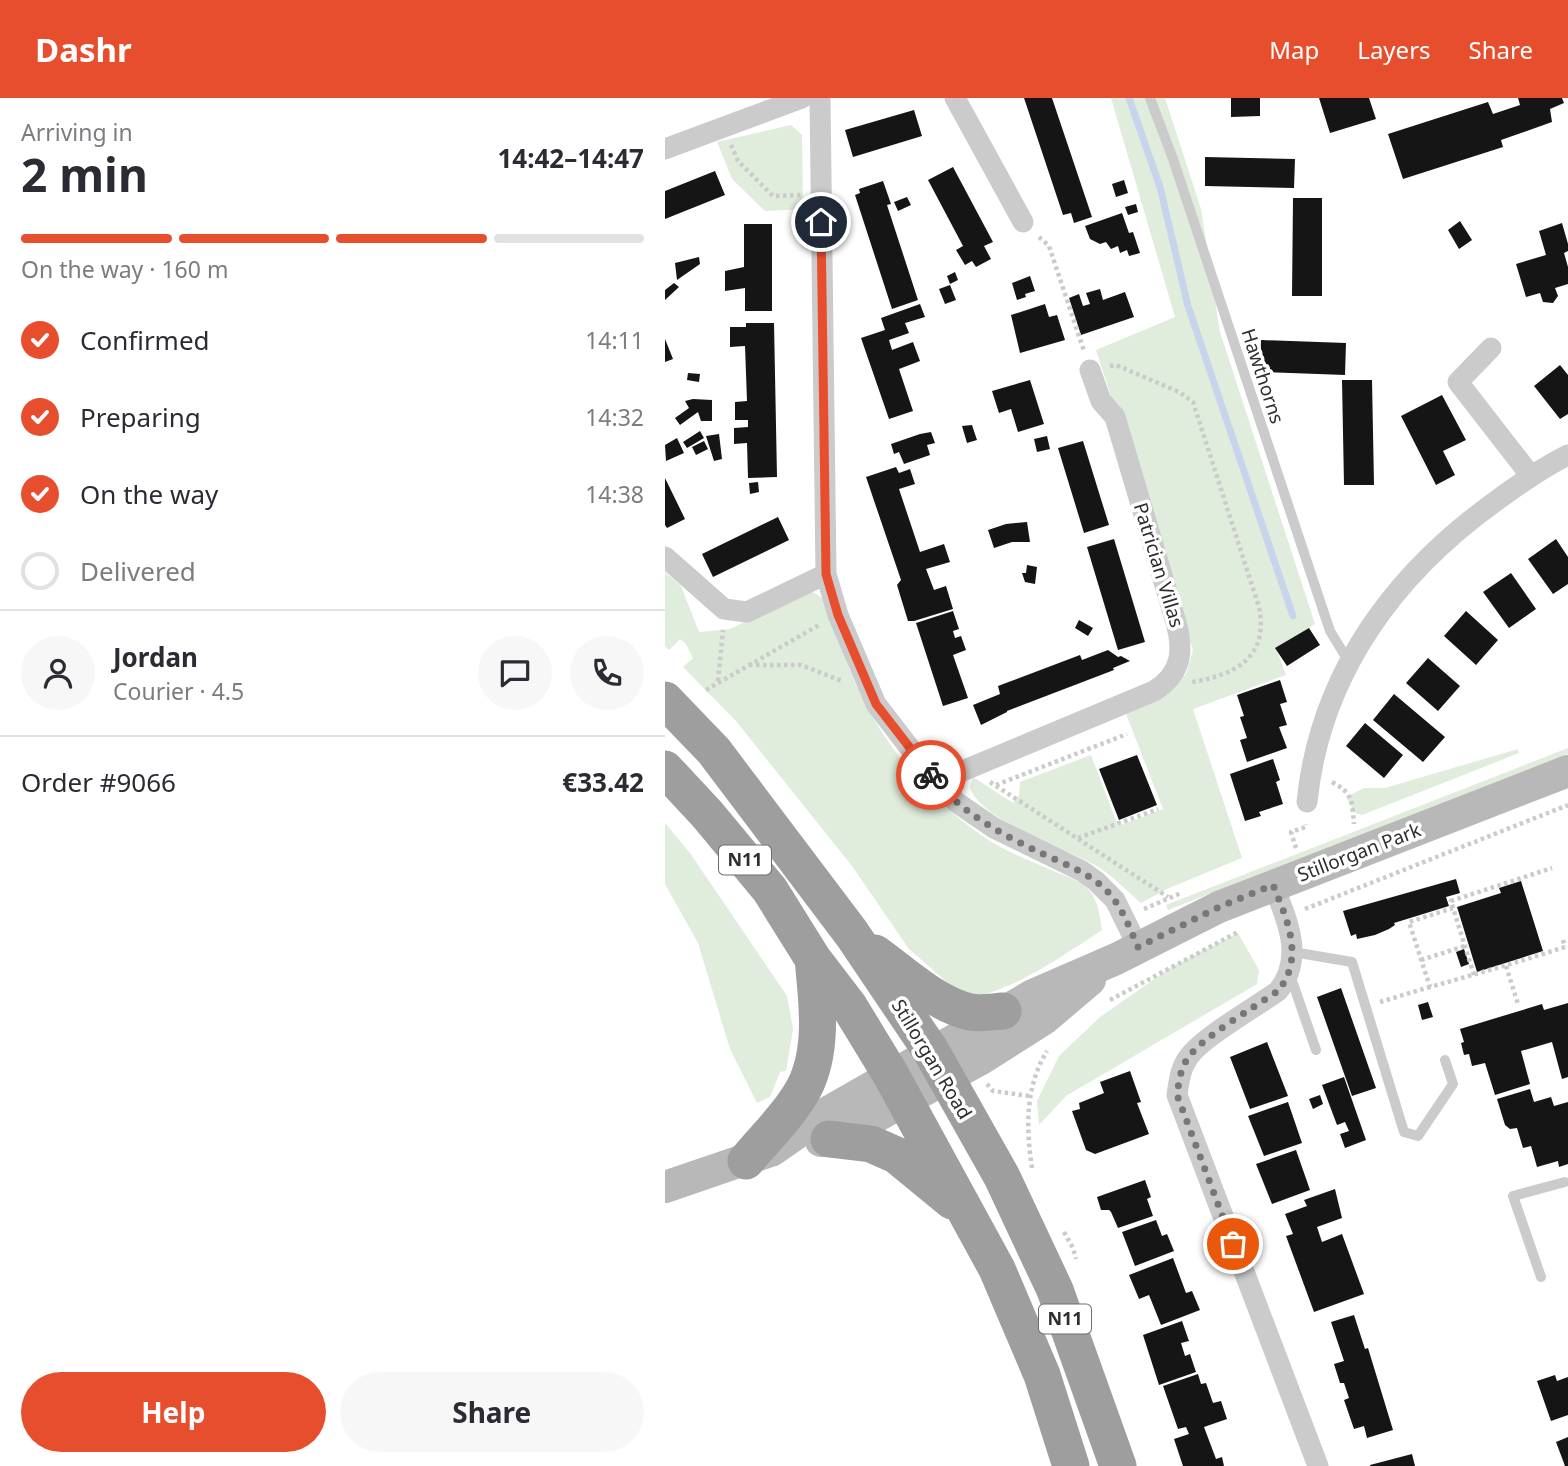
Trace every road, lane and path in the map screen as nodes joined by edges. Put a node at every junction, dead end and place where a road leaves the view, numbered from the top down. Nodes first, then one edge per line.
1 (802, 98) edge
2 (820, 98) edge
3 (955, 98) edge
4 (1150, 98) edge
5 (725, 128) junction
6 (665, 149) edge
7 (821, 195) junction
8 (1023, 222) joint
9 (1491, 348) dead end
10 (1090, 370) junction
11 (1568, 455) edge
12 (1531, 476) junction
13 (665, 558) edge
14 (826, 574) junction
15 (724, 609) junction
16 (838, 615) junction
17 (1349, 662) junction
18 (748, 665) junction
19 (1172, 676) junction
20 (718, 681) junction
21 (706, 690) dead end
22 (665, 700) edge
23 (876, 704) junction
24 (1127, 734) dead end
25 (969, 768) junction
26 (665, 769) edge
27 (1568, 771) edge
28 (936, 782) junction
29 (995, 786) junction
30 (1307, 802) joint
31 (1568, 805) edge
32 (1157, 808) dead end
33 (1354, 824) dead end
34 (1301, 829) dead end
35 (1077, 838) junction
36 (1296, 848) dead end
37 (1552, 868) dead end
38 (1273, 885) junction
39 (1168, 898) dead end
40 (1453, 908) junction
41 (1286, 917) junction
42 (1241, 930) dead end
43 (1563, 940) dead end
44 (857, 941) junction
45 (1465, 946) junction
46 (1567, 947) edge
47 (1127, 953) junction
48 (813, 958) junction
49 (1421, 960) junction
50 (1291, 962) junction
51 (1506, 966) junction
52 (1474, 975) junction
53 (1430, 987) junction
54 (1400, 996) dead end
55 (1104, 1004) dead end
56 (1518, 1004) dead end
57 (1003, 1011) junction
58 (1051, 1044) dead end
59 (1316, 1051) dead end
60 (1445, 1060) dead end
61 (953, 1068) junction
62 (898, 1088) junction
63 (1030, 1096) junction
64 (829, 1139) junction
65 (758, 1156) junction
66 (1033, 1172) dead end
67 (1567, 1184) edge
68 (665, 1187) edge
69 (969, 1215) junction
70 (1541, 1278) dead end
71 (1072, 1466) edge
72 (1118, 1466) edge
73 (1318, 1466) edge

1 - 5 street
2 - 7 street
3 - 8 street
4 - 17 lane, Hawthorns
5 - 6 street
5 - 7 path
7 - 14 street
8 - 10 path
9 - 12 street
10 - 19 street, Patrician Villas
10 - 19 path
11 - 12 street
12 - 17 street
13 - 15 street
14 - 15 street
14 - 16 street
15 - 20 path
16 - 18 path
16 - 23 street
17 - 30 street
18 - 20 path
18 - 23 path
19 - 25 street
20 - 21 path
22 - 44 highway, Stillorgan Road / N11
23 - 28 street
24 - 29 path
25 - 28 street
25 - 29 path
26 - 48 highway, N11
27 - 38 main road, Stillorgan Park
28 - 47 street
29 - 35 path
30 - 33 path
31 - 41 path
32 - 35 path
34 - 36 path
35 - 39 path
37 - 40 path
38 - 41 street
38 - 47 main road, Stillorgan Park
40 - 45 path
40 - 49 path
41 - 50 street
42 - 55 path
43 - 46 path
44 - 57 highway
44 - 61 highway, Stillorgan Road / N11
45 - 49 path
45 - 52 path
46 - 51 path
47 - 57 main road, Stillorgan Park
47 - 61 main road, Stillorgan Park
48 - 62 highway, N11
48 - 65 highway
49 - 53 path
50 - 59 lane
50 - 60 lane
50 - 73 street
51 - 52 path
51 - 56 path
52 - 53 path
53 - 54 path
57 - 61 main road, Stillorgan Park
58 - 63 path
61 - 62 main road
61 - 63 path
61 - 72 highway, Stillorgan Road / N11
62 - 64 main road
62 - 65 main road
62 - 69 highway, N11
63 - 66 path
64 - 65 main road
64 - 69 highway
65 - 68 main road
67 - 70 lane
69 - 71 highway, N11

